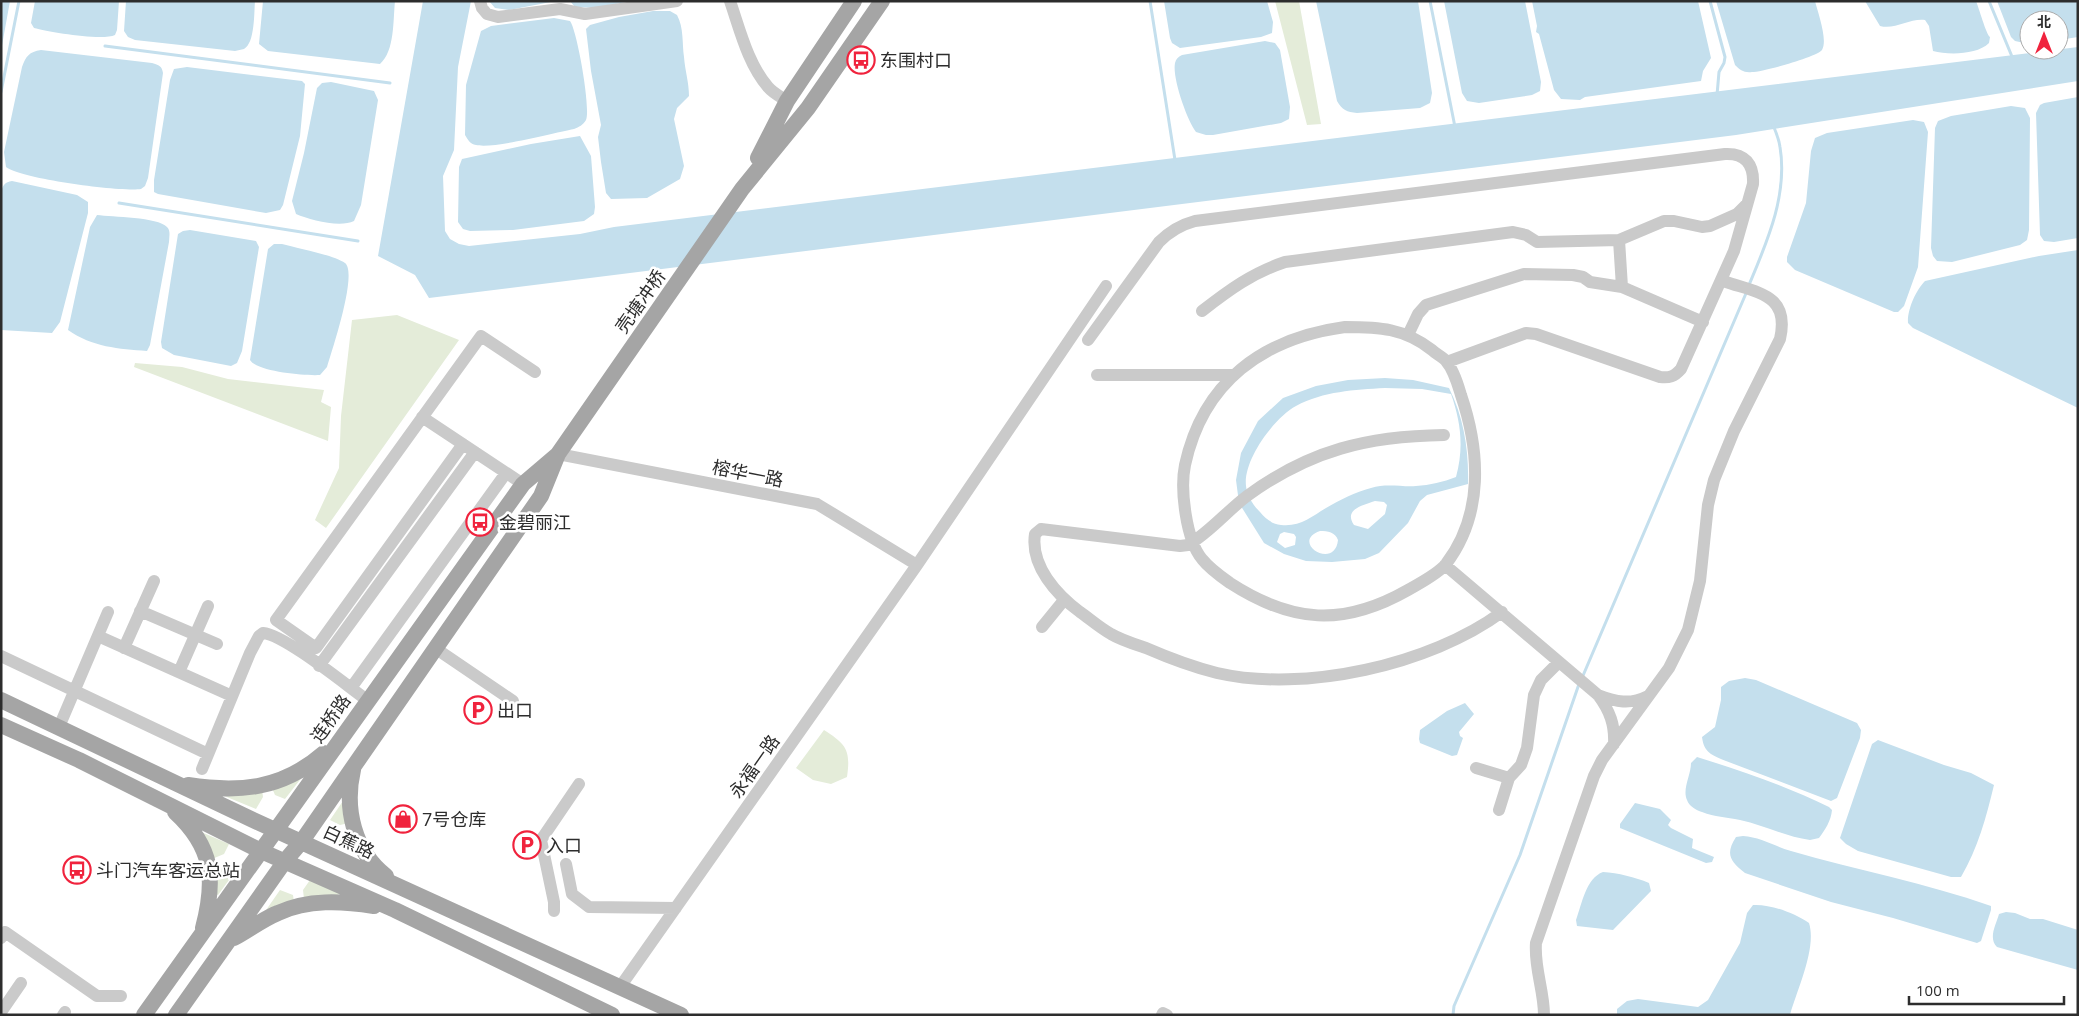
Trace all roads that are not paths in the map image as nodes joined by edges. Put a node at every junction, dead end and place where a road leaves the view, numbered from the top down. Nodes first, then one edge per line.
1 (480, 1) edge
2 (677, 1) edge
3 (730, 1) edge
4 (854, 1) edge
5 (882, 1) edge
6 (787, 101) junction
7 (742, 189) junction
8 (1750, 197) junction
9 (1717, 224) junction
10 (1619, 240) junction
11 (1735, 248) junction
12 (1726, 282) dead end
13 (1106, 286) dead end
14 (1622, 287) junction
15 (1202, 311) dead end
16 (1703, 322) junction
17 (1408, 335) junction
18 (1088, 340) dead end
19 (1447, 362) junction
20 (535, 372) dead end
21 (1096, 375) dead end
22 (1234, 375) junction
23 (422, 418) junction
24 (571, 435) joint
25 (1444, 435) dead end
26 (463, 444) junction
27 (475, 452) junction
28 (558, 454) junction
29 (506, 472) junction
30 (523, 484) junction
31 (1194, 541) junction
32 (917, 565) junction
33 (1445, 565) junction
34 (154, 581) dead end
35 (1064, 600) junction
36 (208, 606) dead end
37 (140, 611) junction
38 (108, 612) dead end
39 (1502, 612) junction
40 (1042, 628) dead end
41 (195, 635) junction
42 (98, 636) junction
43 (217, 644) dead end
44 (124, 648) junction
45 (435, 648) junction
46 (1, 656) edge
47 (1558, 663) junction
48 (320, 666) junction
49 (179, 672) junction
50 (351, 688) junction
51 (74, 691) junction
52 (1598, 695) junction
53 (1649, 695) junction
54 (232, 696) junction
55 (1, 700) edge
56 (367, 700) junction
57 (514, 701) dead end
58 (354, 718) junction
59 (1, 725) edge
60 (59, 727) junction
61 (375, 733) junction
62 (338, 742) junction
63 (1614, 744) junction
64 (208, 754) junction
65 (355, 763) junction
66 (1476, 768) dead end
67 (202, 769) dead end
68 (1509, 778) junction
69 (175, 782) junction
70 (579, 784) dead end
71 (166, 803) junction
72 (1499, 810) dead end
73 (276, 831) junction
74 (302, 841) junction
75 (261, 851) junction
76 (285, 861) junction
77 (566, 864) dead end
78 (401, 887) junction
79 (676, 908) junction
80 (394, 910) junction
81 (450, 910) junction
82 (554, 911) dead end
83 (437, 931) junction
84 (201, 936) junction
85 (1, 938) edge
86 (228, 942) junction
87 (188, 955) junction
88 (208, 969) junction
89 (21, 983) dead end
90 (620, 987) junction
91 (121, 996) dead end
92 (1, 1012) edge
93 (602, 1013) edge
94 (144, 1015) edge
95 (176, 1015) edge
96 (681, 1015) edge
97 (1162, 1015) edge
98 (1167, 1015) edge
99 (1544, 1015) edge

1 - 2 street
3 - 6 street
4 - 6 main road
5 - 7 main road
6 - 7 main road
7 - 24 main road, 壳塘冲桥
8 - 9 street
8 - 11 street
8 - 18 street
9 - 10 street
9 - 11 street
10 - 14 street
10 - 15 street
11 - 16 street
12 - 53 street
13 - 32 street, 永福一路
14 - 16 street
14 - 17 street
16 - 19 street
17 - 19 street
17 - 22 street
19 - 33 street
20 - 23 street
21 - 22 street
22 - 31 street
23 - 26 street
23 - 26 street
24 - 28 main road, 连桥路
25 - 31 street
26 - 27 street
27 - 29 street
27 - 48 street
28 - 30 main road, 连桥路
28 - 32 street, 榕华一路
28 - 45 main road, 连桥路
29 - 30 street
29 - 50 street
30 - 56 main road, 连桥路
31 - 33 street
31 - 35 street
32 - 79 street, 永福一路
33 - 39 street
34 - 37 street
35 - 39 street
35 - 40 street
36 - 41 street
37 - 41 street
37 - 44 street
38 - 42 street
39 - 47 street
41 - 43 street
41 - 49 street
42 - 44 street
42 - 51 street
44 - 49 street
45 - 57 street
45 - 61 main road, 连桥路
46 - 51 street
47 - 52 street
47 - 68 street
48 - 50 street
48 - 54 street
49 - 54 street
50 - 56 street
51 - 60 street
51 - 64 street
52 - 53 street
52 - 63 street
53 - 63 street
54 - 64 street
55 - 60 main road, 白蕉路
56 - 58 main road, 连桥路
58 - 61 main road
58 - 62 main road, 连桥路
59 - 71 main road
60 - 69 main road, 白蕉路
61 - 65 main road, 连桥路
62 - 69 main road
62 - 73 main road, 连桥路
63 - 99 street
64 - 67 street
65 - 74 main road, 连桥路
65 - 78 main road
66 - 68 street
68 - 72 street
69 - 73 main road, 白蕉路
70 - 82 street
71 - 75 main road
71 - 84 main road
73 - 74 main road, 白蕉路
73 - 75 main road, 连桥路
74 - 76 main road, 连桥路
74 - 78 main road, 白蕉路
75 - 76 main road
75 - 84 main road, 连桥路
76 - 80 main road
76 - 86 main road, 连桥路
77 - 79 street
78 - 81 main road, 白蕉路
79 - 90 street, 永福一路
80 - 83 main road
80 - 86 main road
81 - 83 main road
81 - 90 main road, 白蕉路
83 - 93 main road
84 - 87 main road, 连桥路
85 - 91 street
86 - 88 main road, 连桥路
87 - 88 main road
87 - 94 main road, 连桥路
88 - 95 main road, 连桥路
89 - 92 street
90 - 96 main road, 白蕉路
97 - 98 street

